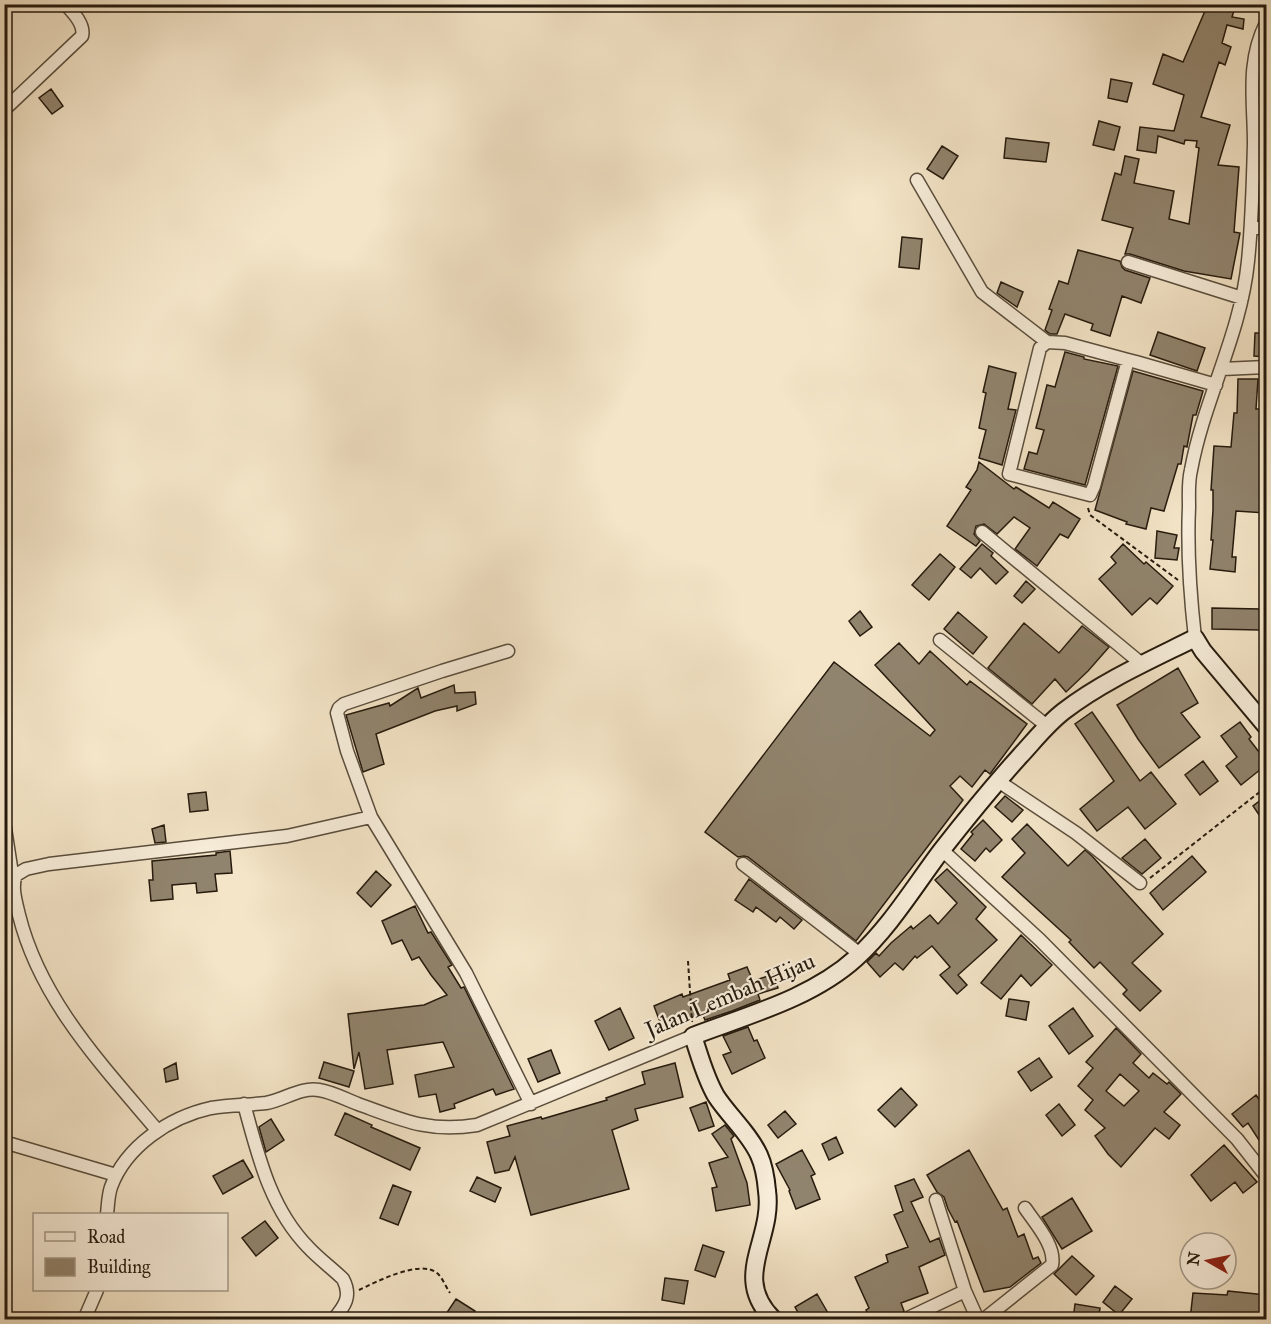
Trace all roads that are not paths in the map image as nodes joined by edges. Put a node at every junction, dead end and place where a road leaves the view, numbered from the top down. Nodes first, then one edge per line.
1 (66, 4) edge
2 (1266, 23) edge
3 (4, 110) edge
4 (917, 180) dead end
5 (1251, 228) junction
6 (1266, 228) edge
7 (1128, 262) dead end
8 (1242, 298) junction
9 (1047, 342) junction
10 (1128, 360) junction
11 (1266, 367) edge
12 (1222, 369) junction
13 (1216, 385) junction
14 (982, 532) dead end
15 (1195, 638) junction
16 (940, 640) dead end
17 (508, 651) dead end
18 (1143, 665) junction
19 (1047, 726) junction
20 (1266, 726) edge
21 (998, 780) junction
22 (371, 817) junction
23 (4, 822) edge
24 (942, 850) junction
25 (743, 864) dead end
26 (10, 877) edge
27 (1140, 883) road end
28 (858, 956) junction
29 (693, 1036) junction
30 (243, 1104) junction
31 (531, 1104) junction
32 (157, 1130) junction
33 (4, 1142) edge
34 (116, 1175) junction
35 (1266, 1176) edge
36 (936, 1200) dead end
37 (1026, 1208) dead end
38 (107, 1213) edge
39 (97, 1291) edge
40 (965, 1291) junction
41 (84, 1320) edge
42 (333, 1320) edge
43 (774, 1320) edge
44 (904, 1320) edge
45 (978, 1320) edge
46 (983, 1320) edge

1 - 3 street
2 - 5 street
4 - 9 street
5 - 6 street
5 - 8 street
7 - 8 street
8 - 12 street
9 - 10 street
9 - 10 street
10 - 13 street
11 - 12 street
12 - 13 street
13 - 15 street
14 - 18 street
15 - 18 street, Jalan Lembah Hijau
15 - 20 street
16 - 19 street
17 - 22 street
18 - 19 street, Jalan Lembah Hijau
19 - 21 street, Jalan Lembah Hijau
21 - 24 street, Jalan Lembah Hijau
21 - 27 street
22 - 26 street
22 - 31 street
23 - 26 street
24 - 28 street, Jalan Lembah Hijau
24 - 35 street
25 - 28 street
26 - 32 street
28 - 29 street, Jalan Lembah Hijau
29 - 31 street, Jalan Lembah Hijau
29 - 43 street
30 - 31 street, Jalan Lembah Hijau
30 - 32 street, Jalan Lembah Hijau
30 - 42 street
32 - 34 street, Jalan Lembah Hijau
33 - 34 street
34 - 38 street, Jalan Lembah Hijau
36 - 40 street
37 - 46 street
39 - 41 street
40 - 44 street
40 - 45 street

